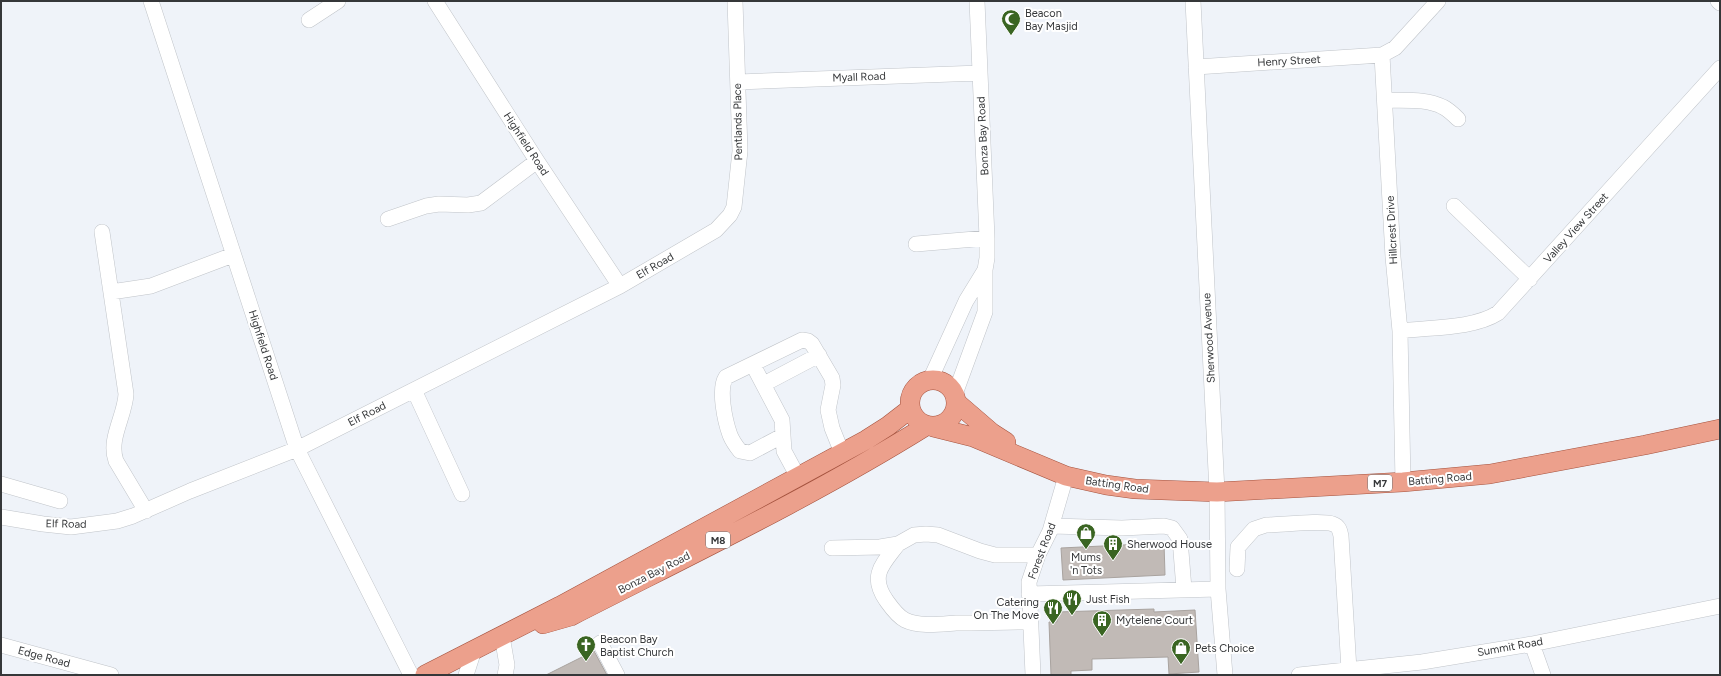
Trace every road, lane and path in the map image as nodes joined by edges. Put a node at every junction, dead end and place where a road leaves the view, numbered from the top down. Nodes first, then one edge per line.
1 (151, 1) edge
2 (338, 1) edge
3 (435, 1) edge
4 (735, 1) edge
5 (977, 1) edge
6 (1193, 1) edge
7 (1438, 1) edge
8 (309, 20) dead end
9 (1382, 55) junction
10 (1196, 67) junction
11 (1720, 68) edge
12 (980, 73) junction
13 (738, 82) junction
14 (1385, 100) junction
15 (1458, 119) dead end
16 (537, 161) junction
17 (1454, 206) dead end
18 (388, 220) dead end
19 (102, 232) dead end
20 (712, 233) joint
21 (987, 238) junction
22 (916, 244) dead end
23 (233, 255) junction
24 (985, 270) junction
25 (1530, 279) junction
26 (620, 286) junction
27 (111, 292) junction
28 (1400, 330) junction
29 (819, 355) junction
30 (753, 365) junction
31 (930, 380) junction
32 (764, 384) junction
33 (414, 390) junction
34 (956, 398) junction
35 (910, 409) junction
36 (930, 427) junction
37 (1720, 429) edge
38 (782, 436) junction
39 (297, 449) junction
40 (842, 453) junction
41 (1039, 464) junction
42 (1066, 476) junction
43 (798, 477) junction
44 (1403, 482) junction
45 (1, 484) edge
46 (1217, 492) junction
47 (462, 494) dead end
48 (60, 500) dead end
49 (146, 511) junction
50 (1, 518) edge
51 (1052, 526) junction
52 (898, 544) junction
53 (832, 548) dead end
54 (1038, 555) junction
55 (1237, 569) dead end
56 (1184, 589) junction
57 (1218, 589) junction
58 (1029, 594) junction
59 (1720, 606) edge
60 (1030, 622) junction
61 (502, 636) junction
62 (600, 643) dead end
63 (1532, 644) junction
64 (1, 645) edge
65 (474, 650) junction
66 (1349, 670) junction
67 (508, 672) edge
68 (111, 675) edge
69 (411, 675) edge
70 (425, 675) edge
71 (466, 675) edge
72 (617, 675) edge
73 (1032, 675) edge
74 (1225, 675) edge
75 (1299, 675) edge
76 (1543, 675) edge

1 - 23 street, Highfield Road
2 - 8 street
3 - 16 street, Highfield Road
4 - 13 street, Pentlands Place
5 - 12 street, Bonza Bay Road
6 - 10 street, Sherwood Avenue
7 - 9 street
9 - 10 street, Henry Street
9 - 14 street, Hillcrest Drive
10 - 46 street, Sherwood Avenue
11 - 25 street, Valley View Street
12 - 13 street, Myall Road
12 - 21 street, Bonza Bay Road
13 - 20 street, Pentlands Place
14 - 15 street
14 - 28 street, Hillcrest Drive
16 - 18 street
16 - 26 street, Highfield Road
17 - 25 street
19 - 27 street
20 - 26 street, Elf Road
21 - 22 street
21 - 24 street, Bonza Bay Road
23 - 27 street
23 - 39 street, Highfield Road
24 - 31 street, Bonza Bay Road
24 - 34 street, Bonza Bay Road
25 - 28 street, Valley View Street
26 - 33 street, Elf Road
27 - 49 street
28 - 44 street, Hillcrest Drive
29 - 30 street
29 - 32 street
29 - 40 street
30 - 32 street
30 - 38 street
31 - 34 main road
31 - 35 main road
32 - 38 street
33 - 39 street, Elf Road
33 - 47 street
34 - 36 main road
34 - 41 main road, Batting Road
35 - 36 main road
35 - 40 main road, Bonza Bay Road / M8
36 - 41 main road, Batting Road
36 - 61 main road, Bonza Bay Road / M8
37 - 44 main road, Batting Road / M7
38 - 43 street
39 - 49 street, Elf Road
39 - 69 street, Highfield Road
40 - 43 main road, Bonza Bay Road / M8
41 - 42 main road, Batting Road / M7
42 - 46 main road, Batting Road / M7
42 - 51 street, Forest Road
43 - 61 main road, Bonza Bay Road / M8
44 - 46 main road, Batting Road / M7
45 - 48 street
46 - 57 street, Sherwood Avenue
49 - 50 street, Elf Road
51 - 54 street, Forest Road
51 - 56 street
52 - 53 street
52 - 54 street
52 - 60 street
54 - 58 street, Forest Road
55 - 66 street
56 - 57 street
56 - 58 street
57 - 74 street, Sherwood Avenue
58 - 60 street, Forest Road
59 - 63 street, Summit Road
60 - 73 street, Forest Road
61 - 65 main road, Bonza Bay Road / M8
61 - 67 street
62 - 72 street
63 - 66 street, Summit Road
63 - 76 street
64 - 68 street, Edge Road
65 - 70 main road, Bonza Bay Road / M8
65 - 71 street
66 - 75 street, Summit Road

